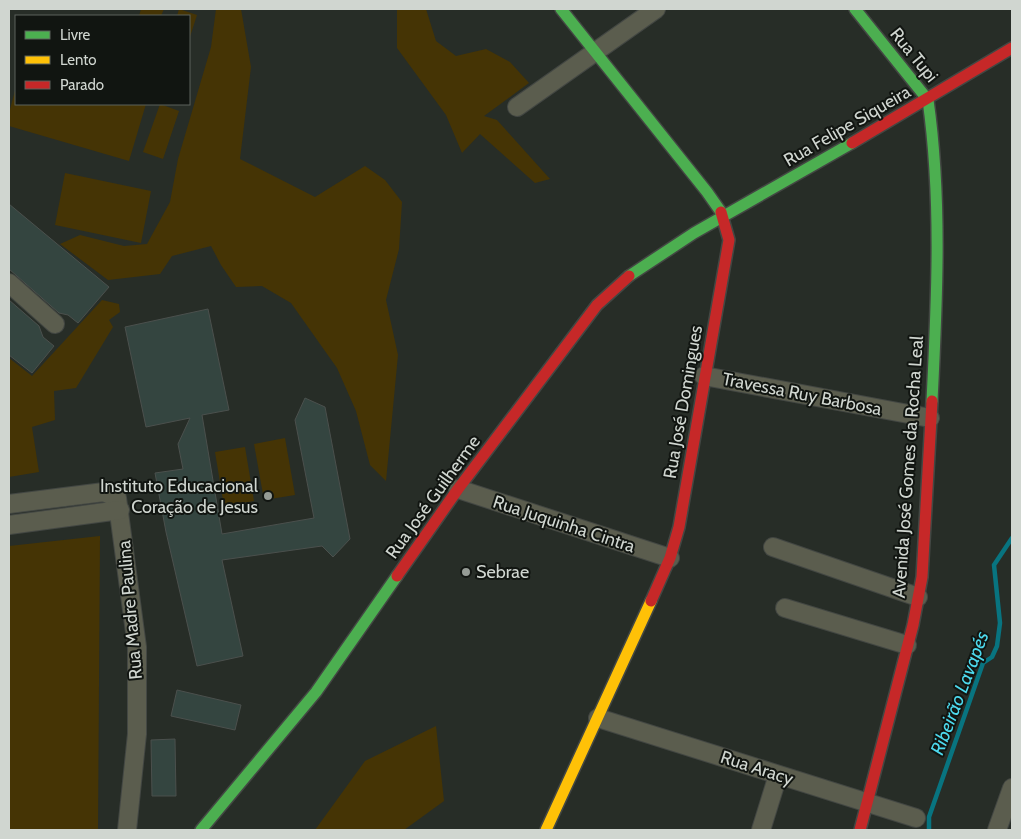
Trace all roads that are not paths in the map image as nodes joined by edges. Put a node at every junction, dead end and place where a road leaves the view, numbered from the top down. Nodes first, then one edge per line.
1 (562, 9) edge
2 (656, 9) edge
3 (854, 9) edge
4 (1012, 48) edge
5 (595, 52) junction
6 (928, 100) junction
7 (517, 107) dead end
8 (723, 216) junction
9 (9, 283) edge
10 (55, 324) dead end
11 (704, 376) junction
12 (930, 418) junction
13 (458, 489) junction
14 (9, 504) edge
15 (120, 510) junction
16 (9, 525) edge
17 (772, 547) dead end
18 (670, 558) junction
19 (918, 597) junction
20 (785, 608) dead end
21 (907, 645) junction
22 (598, 718) junction
23 (778, 775) junction
24 (1012, 788) edge
25 (866, 802) junction
26 (916, 818) dead end
27 (127, 830) edge
28 (201, 830) edge
29 (546, 830) edge
30 (761, 830) edge
31 (860, 830) edge
32 (997, 830) edge

1 - 5 street, Rua José Domingues
2 - 5 street
3 - 6 street, Rua Tupi
4 - 6 street, Rua Felipe Siqueira
5 - 7 street
5 - 8 street, Rua José Domingues
6 - 8 street, Rua Felipe Siqueira
6 - 12 street, Avenida José Gomes da Rocha Leal
8 - 11 street, Rua José Domingues
8 - 13 street, Rua José Guilherme
9 - 10 street
11 - 12 street, Travessa Ruy Barbosa
11 - 18 street, Rua José Domingues
12 - 19 street, Avenida José Gomes da Rocha Leal
13 - 18 street, Rua Juquinha Cintra
13 - 28 street, Rua José Guilherme
14 - 15 street
15 - 16 street
15 - 27 street, Rua Madre Paulina
17 - 19 street
18 - 22 street, Rua José Domingues
19 - 21 street, Avenida José Gomes da Rocha Leal
20 - 21 street
21 - 25 street, Avenida José Gomes da Rocha Leal
22 - 23 street, Rua Aracy
22 - 29 street, Rua José Domingues
23 - 25 street, Rua Aracy
23 - 30 street
24 - 32 street
25 - 26 street, Rua Aracy
25 - 31 street, Avenida José Gomes da Rocha Leal

